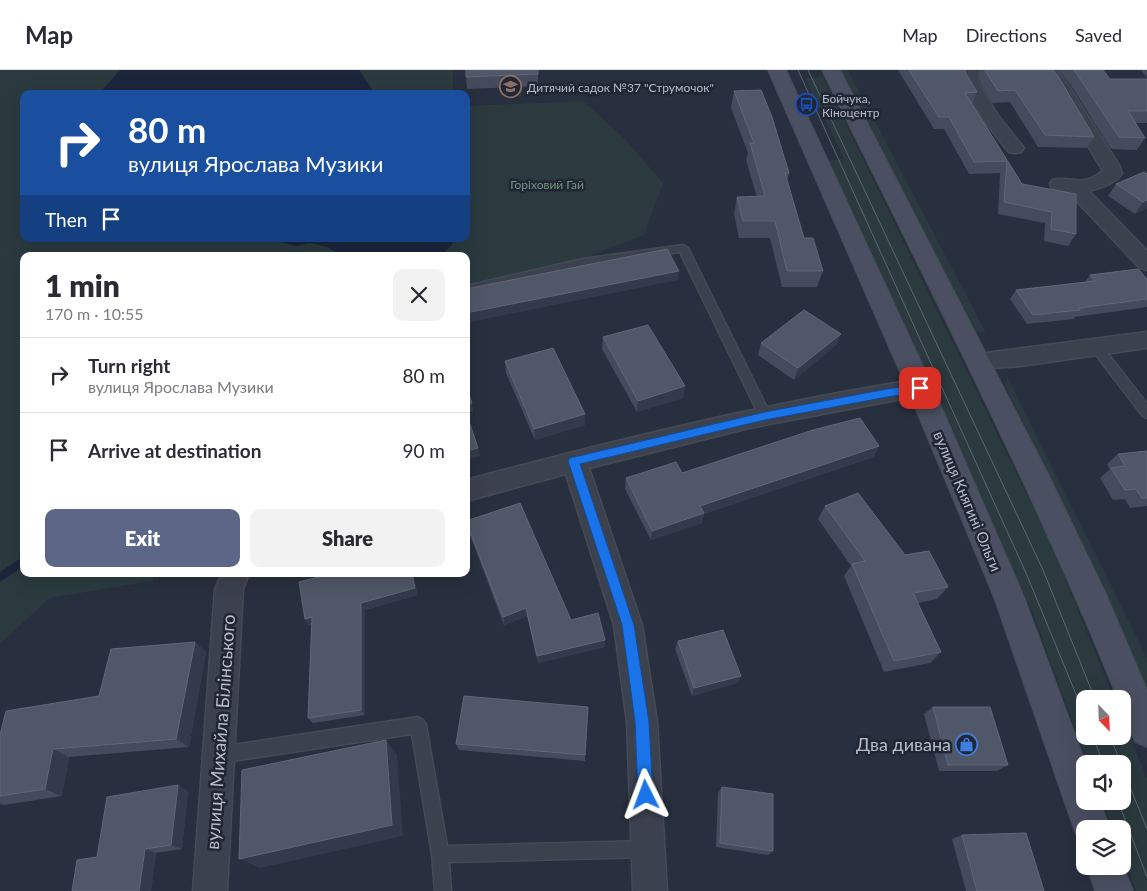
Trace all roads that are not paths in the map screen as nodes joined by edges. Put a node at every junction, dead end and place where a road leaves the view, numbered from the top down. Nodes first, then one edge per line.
1 (777, 70) edge
2 (831, 70) edge
3 (971, 70) edge
4 (1048, 70) edge
5 (1015, 148) dead end
6 (1147, 263) edge
7 (470, 289) edge
8 (1147, 340) edge
9 (1098, 348) junction
10 (979, 361) junction
11 (920, 388) junction
12 (1147, 413) edge
13 (765, 416) junction
14 (574, 461) junction
15 (470, 490) edge
16 (234, 577) edge
17 (1147, 730) edge
18 (219, 755) junction
19 (1089, 820) edge
20 (648, 849) junction
21 (440, 854) junction
22 (1108, 875) edge
23 (210, 891) edge
24 (442, 891) edge
25 (650, 891) edge
26 (1114, 891) edge

1 - 11 main road, вулиця Княгині Ольги
2 - 10 main road
3 - 5 street
4 - 6 street
7 - 13 lane
8 - 9 street
9 - 10 street
9 - 12 lane
10 - 17 main road
11 - 13 street
11 - 19 main road, вулиця Княгині Ольги
13 - 14 street
14 - 15 street
14 - 20 street
16 - 18 street, вулиця Михайла Білінського
18 - 21 lane
18 - 23 street, вулиця Михайла Білінського
20 - 21 lane
20 - 25 street
21 - 24 lane
22 - 26 main road

